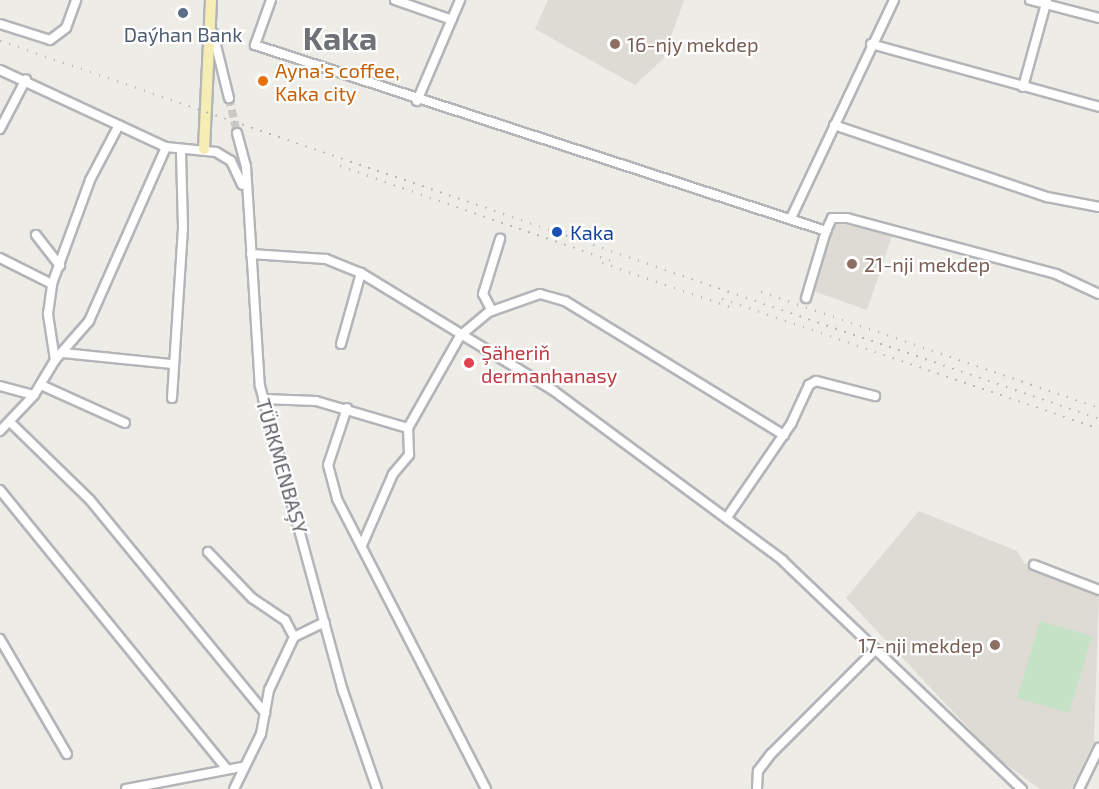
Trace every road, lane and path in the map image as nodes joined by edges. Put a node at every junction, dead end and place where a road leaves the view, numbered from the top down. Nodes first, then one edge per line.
1 (76, 0) edge
2 (211, 0) edge
3 (271, 0) edge
4 (395, 0) edge
5 (460, 0) edge
6 (894, 0) edge
7 (1030, 0) edge
8 (1046, 2) edge
9 (1099, 18) edge
10 (452, 20) junction
11 (0, 24) edge
12 (213, 33) junction
13 (871, 44) junction
14 (0, 70) edge
15 (26, 79) junction
16 (1023, 87) junction
17 (229, 98) tunnel mouth
18 (417, 101) junction
19 (1099, 108) edge
20 (120, 125) junction
21 (834, 125) junction
22 (0, 129) edge
23 (237, 133) tunnel mouth
24 (166, 147) junction
25 (181, 149) junction
26 (204, 149) junction
27 (245, 197) junction
28 (1099, 207) edge
29 (791, 218) junction
30 (826, 231) junction
31 (36, 235) dead end
32 (500, 239) dead end
33 (251, 255) junction
34 (0, 258) edge
35 (60, 266) junction
36 (361, 273) junction
37 (52, 284) junction
38 (1099, 294) edge
39 (806, 298) dead end
40 (492, 311) junction
41 (460, 336) junction
42 (341, 344) dead end
43 (63, 353) junction
44 (55, 360) junction
45 (172, 364) junction
46 (40, 385) junction
47 (0, 386) edge
48 (34, 395) junction
49 (875, 396) dead end
50 (172, 398) dead end
51 (263, 399) junction
52 (347, 408) junction
53 (10, 422) junction
54 (125, 423) dead end
55 (408, 428) junction
56 (0, 431) edge
57 (784, 435) junction
58 (0, 490) edge
59 (728, 516) junction
60 (363, 543) junction
61 (208, 552) dead end
62 (1034, 565) dead end
63 (1099, 590) edge
64 (325, 622) junction
65 (294, 638) junction
66 (0, 639) edge
67 (876, 649) junction
68 (265, 713) junction
69 (1099, 748) edge
70 (68, 754) dead end
71 (241, 767) junction
72 (226, 768) junction
73 (126, 789) edge
74 (234, 789) edge
75 (377, 789) edge
76 (486, 789) edge
77 (757, 789) edge
78 (1022, 789) edge
79 (1079, 789) edge

1 - 11 street
2 - 12 main road
3 - 18 street
4 - 10 street
5 - 10 street
6 - 13 street
7 - 8 street
8 - 9 street
8 - 16 street
10 - 18 street
12 - 17 street
12 - 26 main road
13 - 16 street
13 - 21 street
14 - 15 street
15 - 20 street
15 - 22 street
16 - 19 street
18 - 29 street
20 - 24 street
20 - 35 street
21 - 28 street
21 - 29 street
23 - 27 street, TÜRKMENBAŞY
24 - 25 street
24 - 43 street
25 - 26 street
25 - 45 street
26 - 27 street
27 - 33 street, TÜRKMENBAŞY
29 - 30 street
30 - 38 street
30 - 39 street
31 - 35 street
32 - 40 street
33 - 36 street
33 - 51 street, TÜRKMENBAŞY
34 - 37 street
35 - 37 street
36 - 41 street
36 - 42 street
37 - 44 street
40 - 41 street
40 - 57 street
41 - 55 street
41 - 59 street
43 - 44 street
43 - 45 street
44 - 46 street
45 - 50 street
46 - 48 street
46 - 54 street
47 - 48 street
48 - 53 street
49 - 57 street
51 - 52 street
51 - 64 street, TÜRKMENBAŞY
52 - 55 street
52 - 60 street
53 - 56 street
53 - 68 street
55 - 60 street
57 - 59 street
58 - 72 street
59 - 67 street
60 - 76 street
61 - 65 street
62 - 63 street
64 - 65 street
64 - 75 street, TÜRKMENBAŞY
65 - 68 street
66 - 70 street
67 - 77 street
67 - 78 street
68 - 71 street
69 - 79 street
71 - 72 street
71 - 74 street
72 - 73 street

